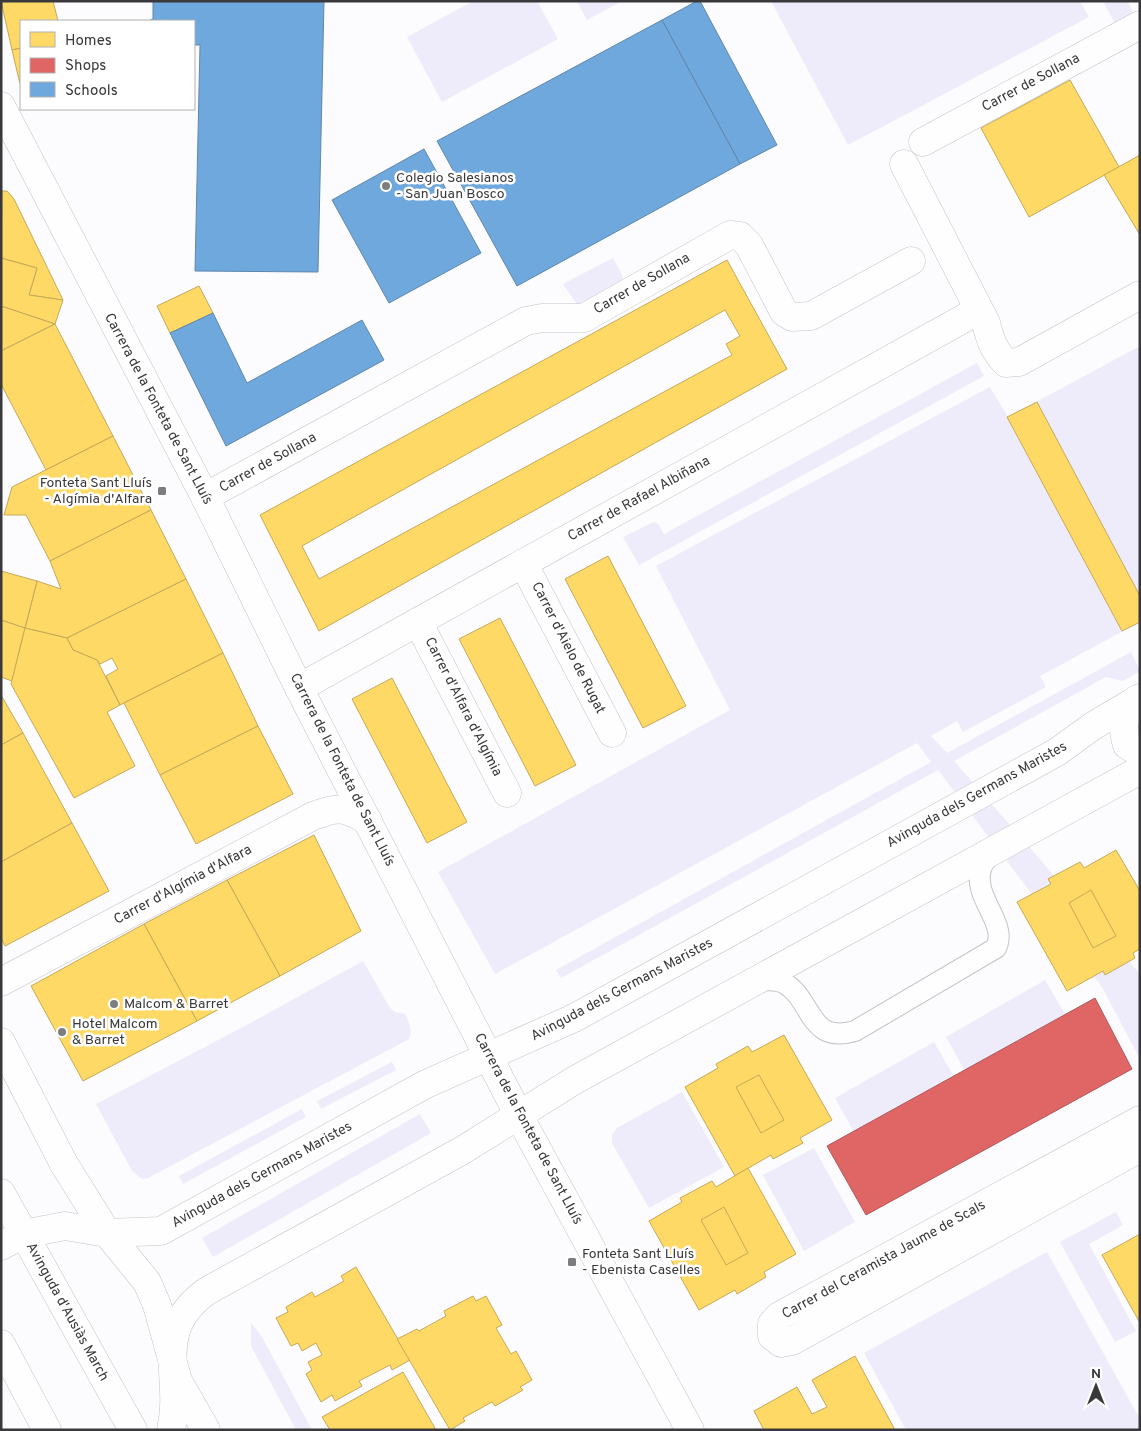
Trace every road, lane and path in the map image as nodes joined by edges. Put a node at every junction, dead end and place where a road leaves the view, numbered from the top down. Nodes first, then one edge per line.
1 (1140, 25) edge
2 (1, 106) edge
3 (923, 142) dead end
4 (904, 164) dead end
5 (911, 261) dead end
6 (1140, 295) edge
7 (979, 310) junction
8 (205, 497) junction
9 (524, 562) junction
10 (418, 622) junction
11 (299, 688) junction
12 (1138, 699) edge
13 (612, 733) dead end
14 (1140, 753) edge
15 (1140, 770) edge
16 (507, 793) dead end
17 (368, 821) junction
18 (995, 850) junction
19 (757, 980) junction
20 (1, 982) edge
21 (1, 1042) edge
22 (489, 1056) junction
23 (518, 1114) junction
24 (1140, 1120) edge
25 (1140, 1148) edge
26 (1, 1193) edge
27 (107, 1233) junction
28 (12, 1240) edge
29 (1, 1344) edge
30 (172, 1362) junction
31 (47, 1430) edge
32 (133, 1430) edge
33 (171, 1430) edge
34 (206, 1430) edge
35 (690, 1430) edge

1 - 3 street, Carrer de Sollana
2 - 8 street, Carrera de la Fonteta de Sant Lluís
4 - 7 street
5 - 8 street, Carrer de Sollana
6 - 7 street
7 - 9 street, Carrer de Rafael Albiñana
8 - 11 street, Carrera de la Fonteta de Sant Lluís
9 - 10 street, Carrer de Rafael Albiñana
9 - 13 street, Carrer d'Aielo de Rugat
10 - 11 street, Carrer de Rafael Albiñana
10 - 16 street, Carrer d'Alfara d'Algímia
11 - 17 street, Carrera de la Fonteta de Sant Lluís
12 - 14 street
12 - 22 street, Avinguda dels Germans Maristes
15 - 18 street
17 - 20 street, Carrer d'Algímia d'Alfara
17 - 22 street, Carrera de la Fonteta de Sant Lluís
18 - 19 street
18 - 19 lane
19 - 23 street
21 - 27 street
22 - 23 street, Carrera de la Fonteta de Sant Lluís
22 - 27 street, Avinguda dels Germans Maristes
23 - 30 street
23 - 35 street, Carrera de la Fonteta de Sant Lluís
24 - 25 street, Carrer del Ceramista Jaume de Scals
26 - 28 street, Avinguda d'Ausiàs March
27 - 28 street, Avinguda dels Germans Maristes
27 - 30 street
28 - 32 street, Avinguda d'Ausiàs March
29 - 31 street
30 - 33 street
30 - 34 street

